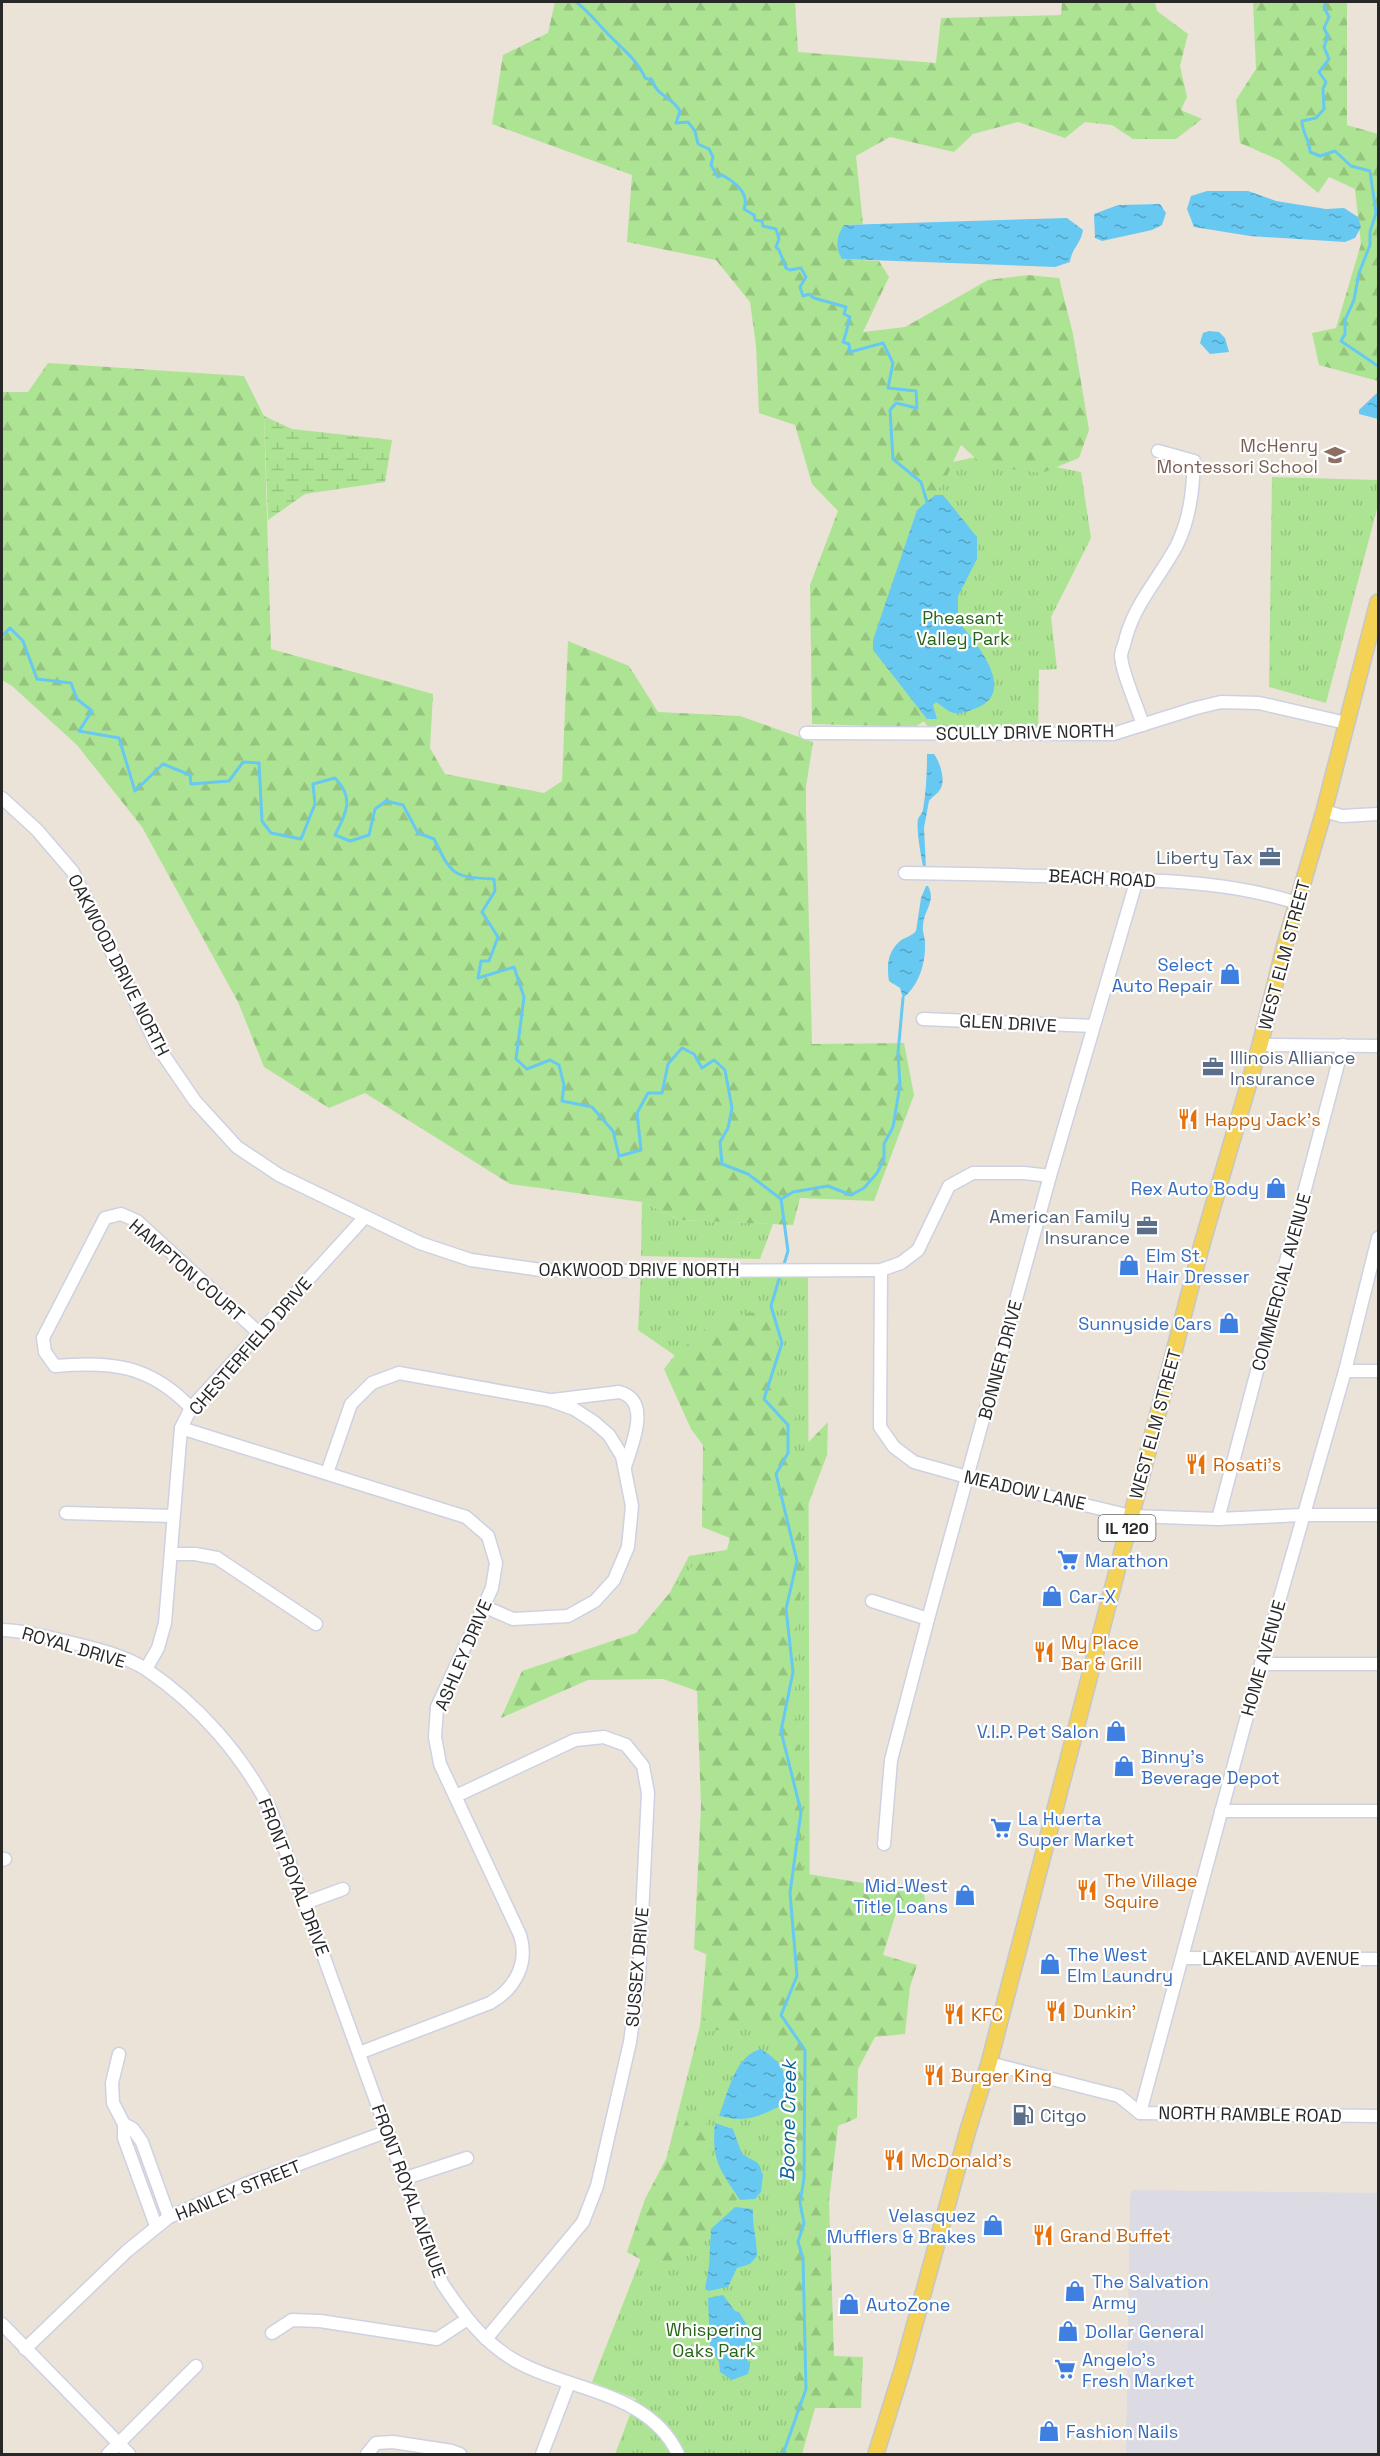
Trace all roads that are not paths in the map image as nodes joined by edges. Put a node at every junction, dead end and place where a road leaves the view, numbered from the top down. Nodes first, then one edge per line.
1 (1158, 451) dead end
2 (1378, 602) edge
3 (1346, 723) junction
4 (1143, 725) junction
5 (807, 733) dead end
6 (2, 798) edge
7 (1324, 811) junction
8 (1378, 814) edge
9 (905, 873) dead end
10 (1137, 879) junction
11 (1297, 903) junction
12 (923, 1019) dead end
13 (1093, 1026) junction
14 (1260, 1046) junction
15 (1343, 1046) junction
16 (1378, 1046) edge
17 (1050, 1176) junction
18 (365, 1217) junction
19 (1378, 1238) edge
20 (881, 1269) junction
21 (259, 1333) junction
22 (1345, 1371) junction
23 (1378, 1371) edge
24 (549, 1400) junction
25 (191, 1408) junction
26 (182, 1428) junction
27 (625, 1467) junction
28 (327, 1473) junction
29 (967, 1477) junction
30 (66, 1513) dead end
31 (1131, 1515) junction
32 (1303, 1515) junction
33 (1378, 1515) edge
34 (173, 1516) junction
35 (1218, 1519) junction
36 (172, 1554) junction
37 (872, 1601) dead end
38 (483, 1606) junction
39 (928, 1619) junction
40 (316, 1624) dead end
41 (2, 1630) edge
42 (1261, 1664) junction
43 (1378, 1664) edge
44 (146, 1669) junction
45 (456, 1796) junction
46 (1221, 1811) junction
47 (1378, 1811) edge
48 (884, 1845) dead end
49 (343, 1889) dead end
50 (305, 1903) junction
51 (1183, 1958) junction
52 (1378, 1959) edge
53 (359, 2053) junction
54 (119, 2054) dead end
55 (989, 2064) junction
56 (1140, 2113) junction
57 (1378, 2116) edge
58 (124, 2124) junction
59 (388, 2132) junction
60 (467, 2158) dead end
61 (403, 2179) junction
62 (169, 2217) junction
63 (156, 2226) junction
64 (466, 2320) junction
65 (2, 2324) edge
66 (272, 2333) dead end
67 (486, 2339) junction
68 (25, 2349) junction
69 (196, 2366) dead end
70 (569, 2383) junction
71 (119, 2443) junction
72 (108, 2454) edge
73 (129, 2454) edge
74 (367, 2454) edge
75 (460, 2454) edge
76 (542, 2454) edge
77 (678, 2454) edge
78 (876, 2454) edge

1 - 4 street
2 - 3 main road, WEST ELM STREET / IL 120
3 - 4 street, SCULLY DRIVE NORTH
3 - 7 main road, WEST ELM STREET / IL 120
4 - 5 street, SCULLY DRIVE NORTH
6 - 18 street, OAKWOOD DRIVE NORTH
7 - 8 street
7 - 11 main road, WEST ELM STREET / IL 120
9 - 10 street, BEACH ROAD
10 - 11 street, BEACH ROAD
10 - 13 street, BONNER DRIVE
11 - 14 main road, WEST ELM STREET / IL 120
12 - 13 street, GLEN DRIVE
13 - 17 street, BONNER DRIVE
14 - 15 street
14 - 31 main road, WEST ELM STREET / IL 120
15 - 16 street
15 - 35 street, COMMERCIAL AVENUE
17 - 20 street
17 - 29 street, BONNER DRIVE
18 - 20 street, OAKWOOD DRIVE NORTH
18 - 21 street, CHESTERFIELD DRIVE
19 - 22 street, HOME AVENUE
20 - 29 street, MEADOW LANE
21 - 25 street, CHESTERFIELD DRIVE
21 - 25 street, HAMPTON COURT
22 - 23 street
22 - 32 street, HOME AVENUE
24 - 27 street
24 - 27 street
24 - 28 street
25 - 26 street, CHESTERFIELD DRIVE
26 - 28 street, ASHLEY DRIVE
26 - 34 street, CHESTERFIELD DRIVE
27 - 38 street
28 - 38 street, ASHLEY DRIVE
29 - 31 street, MEADOW LANE
29 - 39 street, BONNER DRIVE
30 - 34 street
31 - 35 street, MEADOW LANE
31 - 55 main road, WEST ELM STREET / IL 120
32 - 33 street, MEADOW LANE
32 - 35 street, MEADOW LANE
32 - 42 street, HOME AVENUE
34 - 36 street, CHESTERFIELD DRIVE
36 - 40 street
36 - 44 street, CHESTERFIELD DRIVE
37 - 39 street
38 - 45 street, ASHLEY DRIVE
39 - 48 street, BONNER DRIVE
41 - 44 street, ROYAL DRIVE
42 - 43 street
42 - 46 street, HOME AVENUE
44 - 50 street, FRONT ROYAL DRIVE
45 - 53 street, ASHLEY DRIVE
45 - 67 street, SUSSEX DRIVE
46 - 47 street
46 - 51 street, HOME AVENUE
49 - 50 street
50 - 53 street, FRONT ROYAL DRIVE
51 - 52 street, LAKELAND AVENUE
51 - 56 street, HOME AVENUE
53 - 59 street, FRONT ROYAL AVENUE
54 - 58 street
55 - 56 street, NORTH RAMBLE ROAD
55 - 78 main road, WEST ELM STREET / IL 120
56 - 57 street, NORTH RAMBLE ROAD
58 - 62 street
58 - 63 street
59 - 61 street, FRONT ROYAL AVENUE
59 - 62 street, HANLEY STREET
60 - 61 street
61 - 64 street, FRONT ROYAL AVENUE
62 - 63 street, HANLEY STREET
63 - 68 street, HANLEY STREET
64 - 66 street
64 - 67 street, FRONT ROYAL AVENUE
65 - 68 street
67 - 70 street, FRONT ROYAL AVENUE
68 - 71 street
69 - 71 street
70 - 76 street
70 - 77 street, FRONT ROYAL AVENUE
71 - 72 street
71 - 73 street
74 - 75 street

